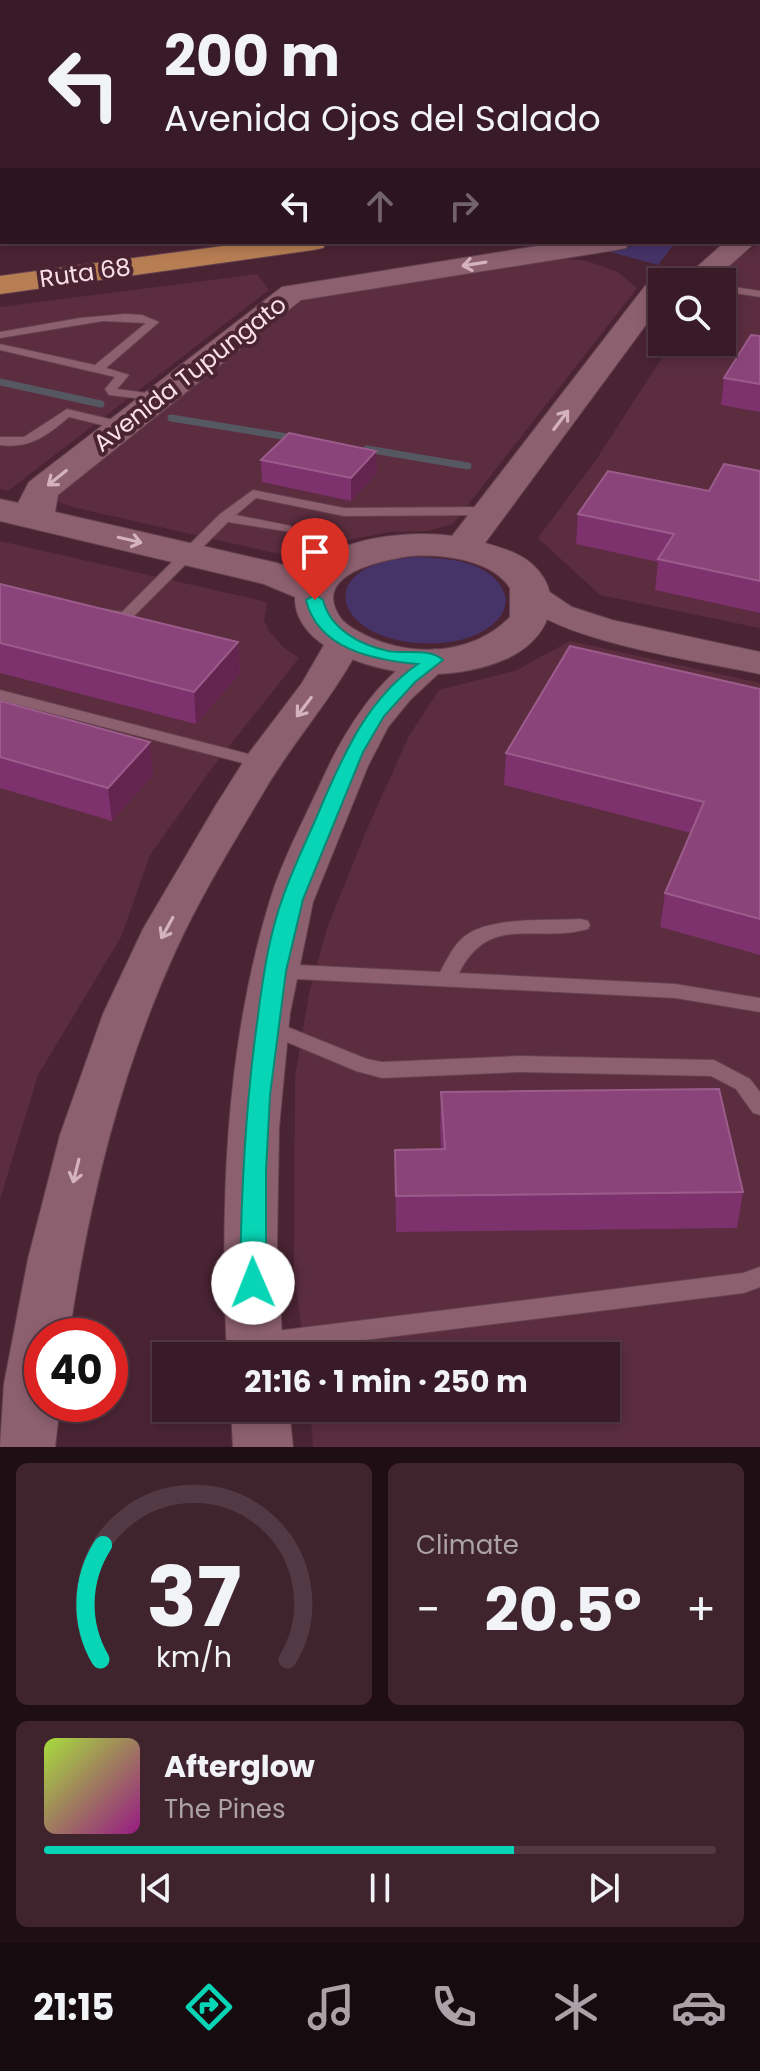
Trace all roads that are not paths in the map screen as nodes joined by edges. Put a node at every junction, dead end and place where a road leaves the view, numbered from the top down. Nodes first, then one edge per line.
1 (229, 244) edge
2 (298, 244) edge
3 (736, 244) edge
4 (664, 268) edge
5 (648, 269) edge
6 (0, 275) edge
7 (648, 281) edge
8 (0, 285) edge
9 (736, 290) edge
10 (760, 294) edge
11 (0, 335) edge
12 (0, 347) edge
13 (648, 350) edge
14 (97, 369) junction
15 (157, 398) junction
16 (122, 426) junction
17 (0, 441) edge
18 (497, 503) junction
19 (0, 510) edge
20 (225, 517) junction
21 (37, 519) junction
22 (286, 529) dead end
23 (462, 548) junction
24 (188, 554) junction
25 (316, 591) junction
26 (533, 596) junction
27 (97, 609) edge
28 (629, 634) junction
29 (512, 638) junction
30 (344, 641) junction
31 (435, 660) junction
32 (760, 663) edge
33 (0, 695) edge
34 (262, 763) junction
35 (581, 925) dead end
36 (275, 971) junction
37 (446, 980) junction
38 (760, 1005) edge
39 (266, 1026) junction
40 (760, 1107) edge
41 (760, 1277) edge
42 (255, 1342) edge
43 (313, 1342) edge
44 (261, 1422) edge
45 (23, 1446) edge
46 (263, 1447) edge

1 - 6 highway, Ruta 68
2 - 8 highway, Ruta 68
3 - 4 main road
5 -> 15 main road, Avenida Tupungato
18 -> 7 main road
9 - 10 lane
11 - 14 lane
12 - 14 lane
13 - 18 main road
14 - 15 lane
15 - 16 main road, Avenida Tupungato
16 - 17 lane
16 -> 21 main road, Avenida Tupungato
18 - 20 lane
18 - 23 main road
19 - 21 main road
20 - 22 lane
20 - 24 lane
21 -> 24 main road
23 - 25 main road
23 - 26 main road
24 - 25 main road
24 - 27 lane
25 - 30 main road
26 - 28 street
26 - 29 main road
28 - 29 street
28 - 32 street
29 - 31 main road
30 - 31 main road
30 -> 34 street
31 - 36 street
33 - 34 lane
34 -> 45 street
35 - 37 lane
36 - 37 lane
36 - 39 street
37 - 38 lane
39 - 40 lane
39 - 42 street
41 - 43 lane
44 - 46 street

